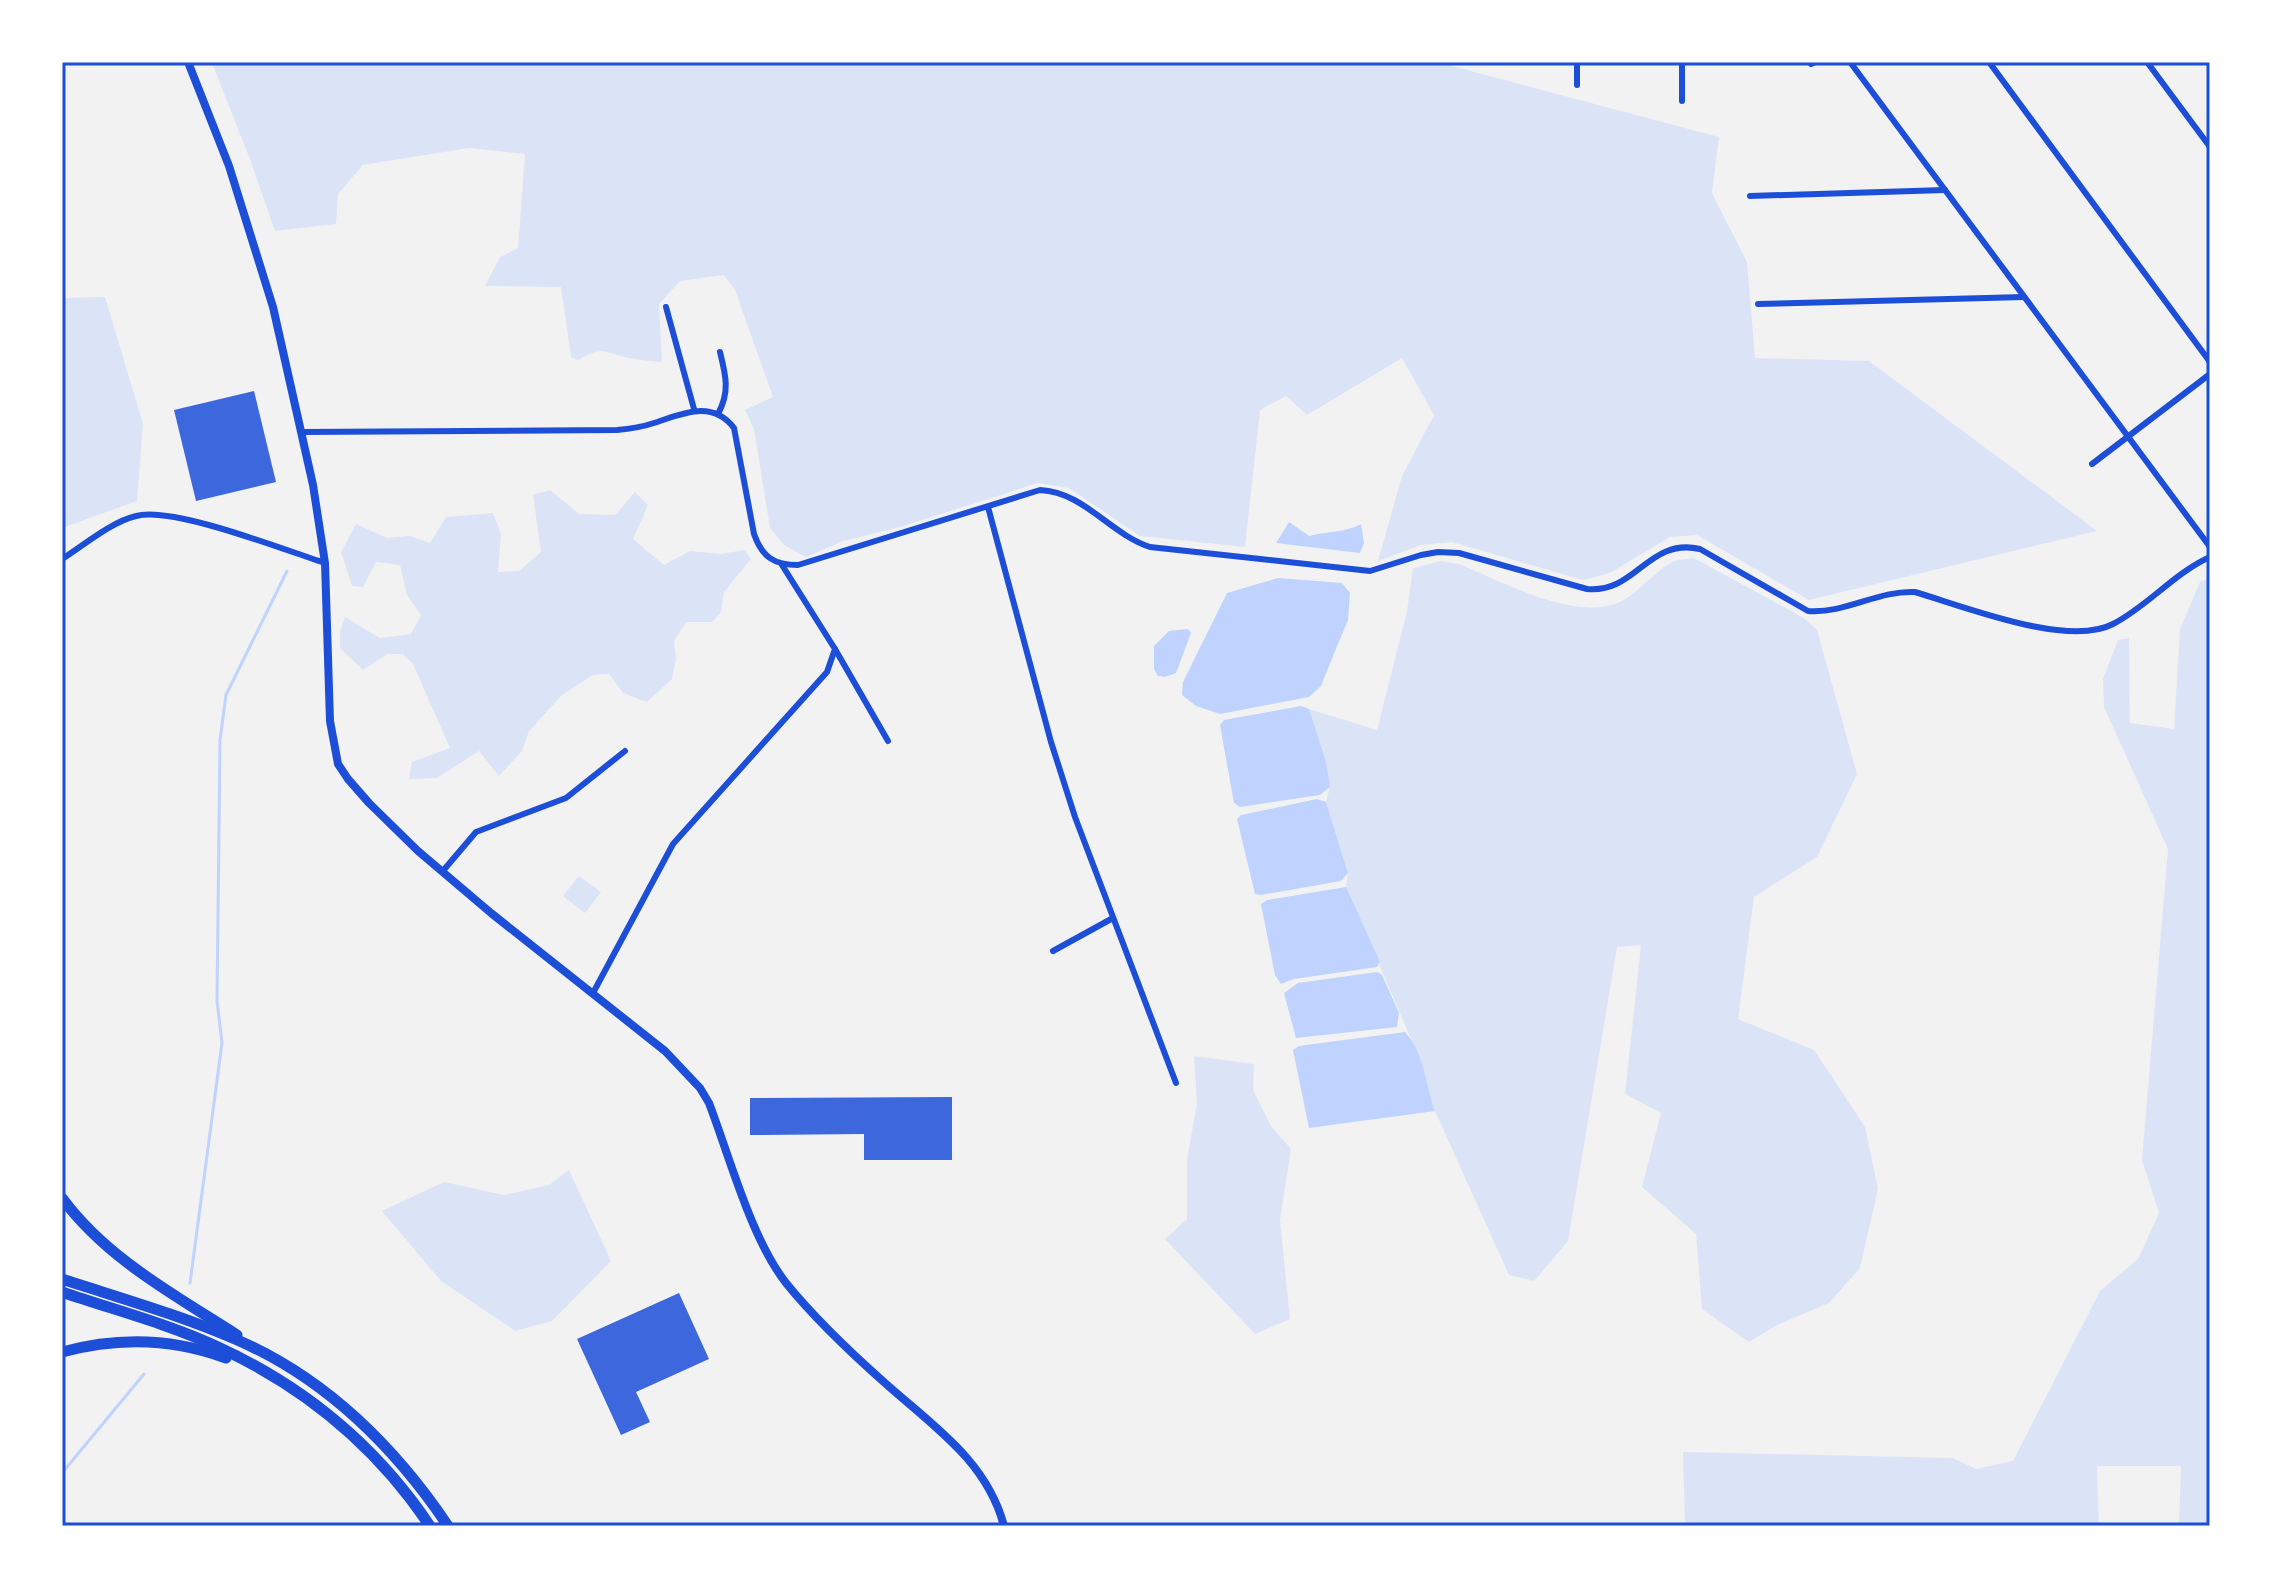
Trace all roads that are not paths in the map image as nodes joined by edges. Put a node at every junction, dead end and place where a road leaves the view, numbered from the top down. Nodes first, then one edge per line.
1 (188, 62) edge
2 (1577, 62) edge
3 (1682, 62) edge
4 (1850, 62) edge
5 (1989, 62) edge
6 (2147, 62) edge
7 (1577, 85) dead end
8 (1682, 101) dead end
9 (2210, 147) edge
10 (1945, 190) junction
11 (1750, 196) dead end
12 (2024, 297) junction
13 (1758, 304) dead end
14 (666, 307) dead end
15 (720, 352) dead end
16 (2210, 362) edge
17 (2210, 374) edge
18 (694, 409) junction
19 (718, 414) junction
20 (302, 432) junction
21 (2128, 437) junction
22 (2092, 464) dead end
23 (988, 507) junction
24 (2210, 547) edge
25 (2210, 557) edge
26 (62, 559) edge
27 (325, 563) junction
28 (782, 565) junction
29 (835, 649) junction
30 (888, 741) dead end
31 (625, 751) dead end
32 (442, 872) junction
33 (1113, 918) junction
34 (1053, 951) dead end
35 (593, 993) junction
36 (1176, 1083) dead end
37 (62, 1198) edge
38 (62, 1279) edge
39 (62, 1292) edge
40 (62, 1352) edge
41 (272, 1356) junction
42 (295, 1389) junction
43 (430, 1526) edge
44 (448, 1526) edge
45 (1004, 1526) edge

1 - 20 street
2 - 7 street
3 - 8 street
4 - 10 street
5 - 16 street
6 - 9 street
10 - 11 street
10 - 12 street
12 - 13 street
12 - 21 street
14 - 18 street
15 - 19 street
17 - 21 street
18 - 19 street
18 - 20 street
19 - 28 street
20 - 27 street
21 - 22 street
21 - 24 street
23 - 25 street
23 - 28 street
23 - 33 street
26 - 27 street
27 - 32 street
28 - 29 street
29 - 30 street
29 - 35 street
31 - 32 street
32 - 35 street
33 - 34 street
33 - 36 street
35 - 45 street
37 - 41 highway
38 - 41 highway
39 - 42 highway
40 - 42 highway
41 - 44 highway
42 - 43 highway

